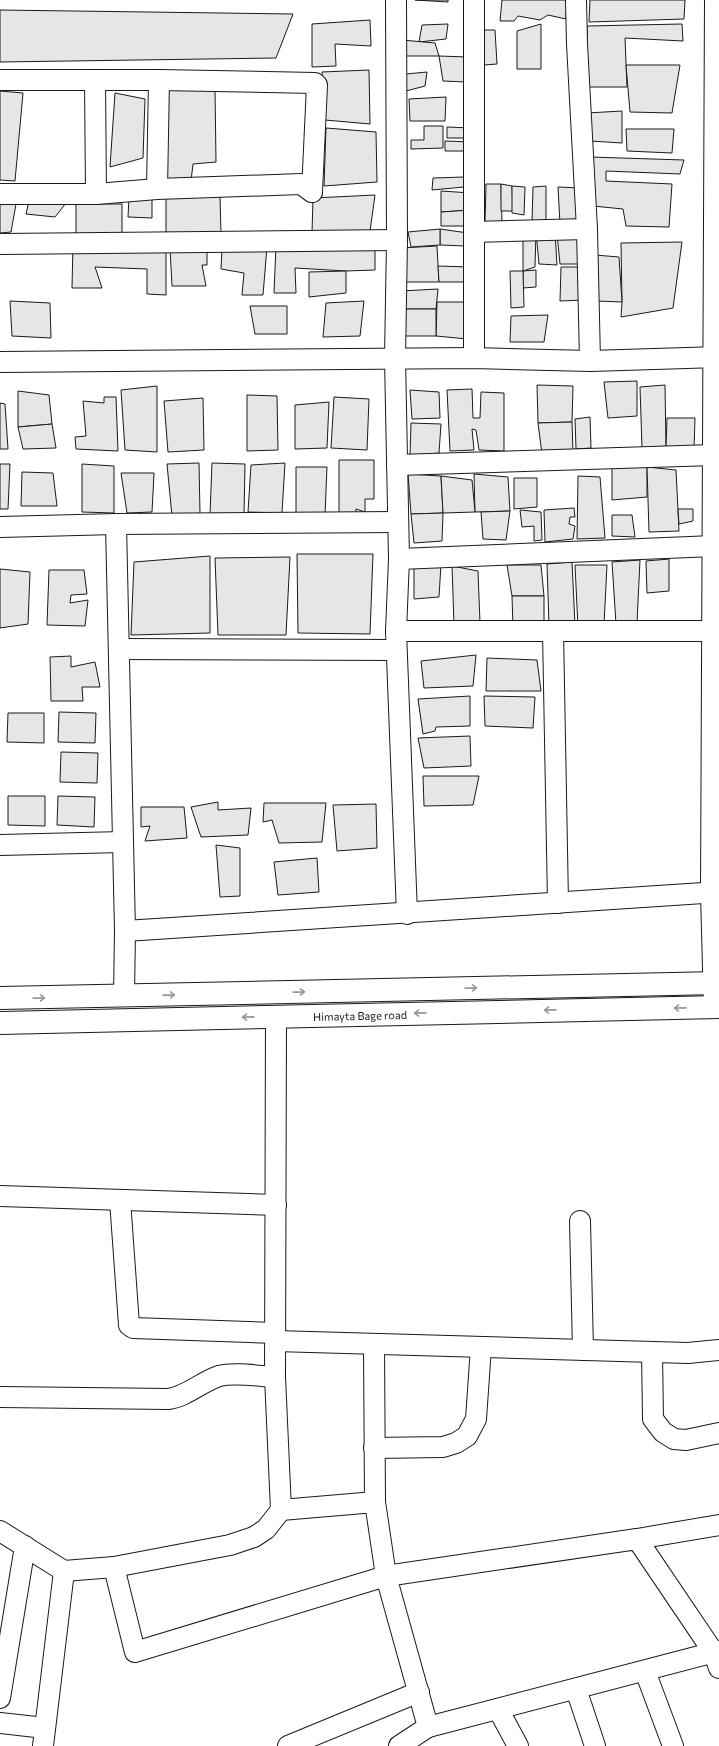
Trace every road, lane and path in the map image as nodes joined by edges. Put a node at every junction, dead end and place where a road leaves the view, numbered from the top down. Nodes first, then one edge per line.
1 (396, 0) edge
2 (474, 0) edge
3 (576, 0) edge
4 (716, 0) edge
5 (0, 80) edge
6 (95, 80) junction
7 (159, 80) junction
8 (157, 189) junction
9 (0, 194) edge
10 (96, 194) junction
11 (587, 229) junction
12 (474, 232) junction
13 (397, 240) junction
14 (0, 244) edge
15 (717, 357) edge
16 (394, 358) junction
17 (474, 358) junction
18 (590, 361) junction
19 (0, 362) edge
20 (714, 455) junction
21 (397, 465) junction
22 (398, 522) junction
23 (116, 524) junction
24 (0, 527) edge
25 (714, 546) junction
26 (399, 559) junction
27 (553, 631) junction
28 (714, 631) junction
29 (396, 640) junction
30 (119, 649) junction
31 (123, 842) junction
32 (0, 846) edge
33 (716, 892) edge
34 (558, 903) junction
35 (407, 914) junction
36 (125, 931) junction
37 (717, 983) edge
38 (124, 996) junction
39 (0, 998) edge
40 (717, 1007) edge
41 (276, 1016) junction
42 (0, 1023) edge
43 (0, 1196) edge
44 (120, 1200) junction
45 (276, 1205) junction
46 (580, 1221) dead end
47 (275, 1337) junction
48 (374, 1344) junction
49 (480, 1347) junction
50 (583, 1350) junction
51 (719, 1350) edge
52 (652, 1352) junction
53 (275, 1377) junction
54 (0, 1397) edge
55 (719, 1433) edge
56 (374, 1448) junction
57 (374, 1502) junction
58 (281, 1510) junction
59 (719, 1526) edge
60 (0, 1530) edge
61 (637, 1539) junction
62 (25, 1546) junction
63 (114, 1567) junction
64 (64, 1571) junction
65 (386, 1576) junction
66 (717, 1658) edge
67 (645, 1671) junction
68 (576, 1689) junction
69 (418, 1692) junction
70 (0, 1698) edge
71 (498, 1709) junction
72 (0, 1722) edge
73 (428, 1727) junction
74 (44, 1737) edge
75 (288, 1746) edge
76 (399, 1746) edge
77 (518, 1746) edge
78 (595, 1746) edge
79 (673, 1746) edge

1 - 13 street
2 - 12 street
3 - 11 street
4 - 15 main road
5 - 6 street
6 - 7 street
6 - 10 street
7 - 8 street
7 - 8 street
8 - 10 street
9 - 10 street
11 - 12 street
11 - 18 street
12 - 17 street
13 - 14 street
13 - 16 street
15 - 18 street
15 - 20 main road
16 - 17 street
16 - 19 street
16 - 21 street
17 - 18 street
20 - 21 street
20 - 25 main road
21 - 22 street
22 - 23 street
22 - 26 street
23 - 24 street
23 - 30 street
25 - 26 street
25 - 28 main road
26 - 29 street
27 - 28 street
27 - 29 street
27 - 34 street
28 - 33 main road
29 - 30 street
29 - 35 street
30 - 31 street
31 - 32 street
31 - 36 street
33 - 34 street
33 - 37 main road
34 - 35 street
35 - 36 street
36 - 38 street
38 -> 37 main road
37 - 40 main road
39 -> 38 main road
40 -> 41 main road, Himayta Bage road
41 -> 42 main road, Himayta Bage road
41 - 45 street
43 - 44 street
44 - 45 street
44 - 47 street
45 - 47 street
46 - 50 street
47 - 48 street
47 - 53 street
48 - 49 street
48 - 56 street
49 - 50 street
49 - 56 street
50 - 52 street
51 - 52 street
52 - 55 street
53 - 54 street
53 - 58 street
56 - 57 street
57 - 58 street
57 - 65 street
58 - 63 street
59 - 61 street
60 - 62 street
61 - 65 street
61 - 66 street
62 - 64 street
62 - 70 street
63 - 64 street
63 - 65 street
64 - 74 street
65 - 69 street
66 - 67 street
67 - 68 street
67 - 79 street
68 - 71 street
68 - 78 street
69 - 73 street
69 - 75 street
71 - 73 street
71 - 77 street
72 - 74 street
73 - 76 street

